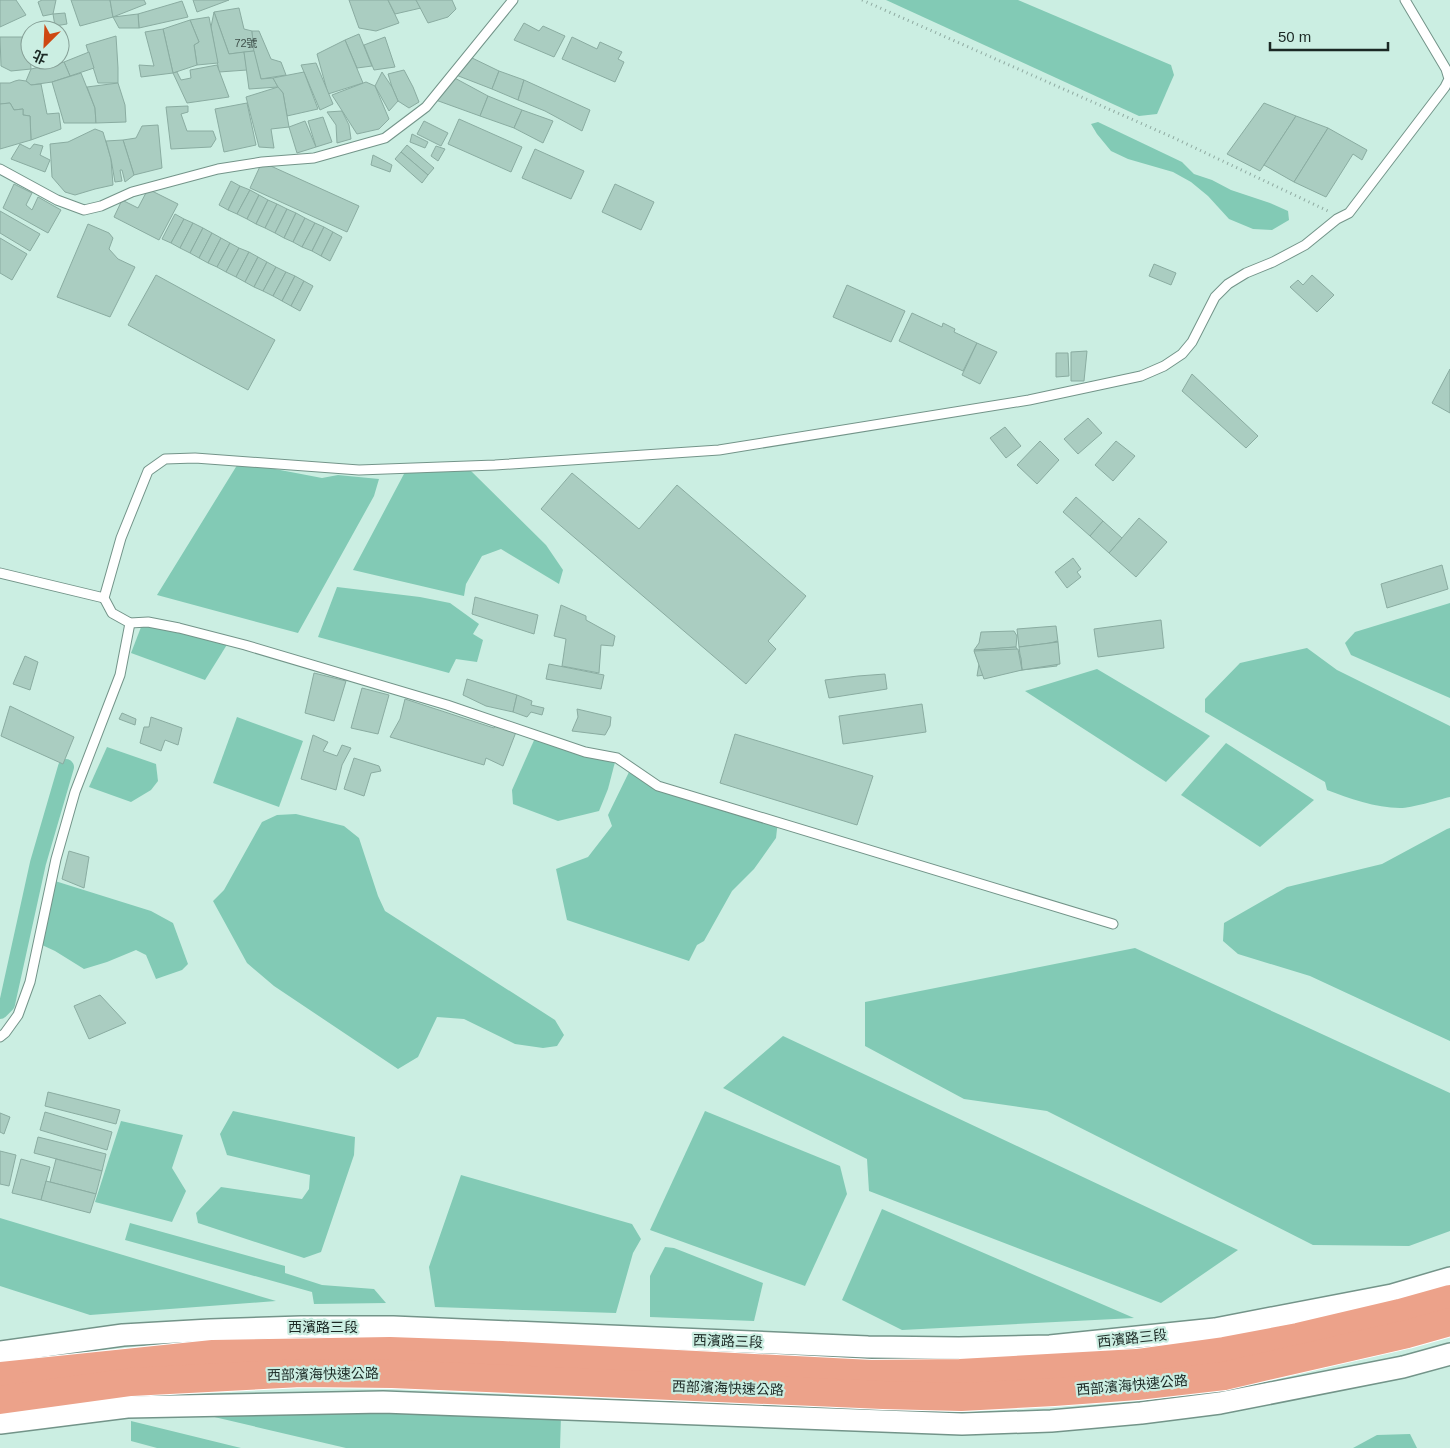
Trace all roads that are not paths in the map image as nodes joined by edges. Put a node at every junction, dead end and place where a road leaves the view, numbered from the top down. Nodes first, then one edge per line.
1 (513, 0) edge
2 (1404, 0) edge
3 (0, 169) edge
4 (0, 574) edge
5 (104, 598) junction
6 (130, 623) junction
7 (1113, 924) dead end
8 (0, 1037) edge
9 (1450, 1278) edge
10 (1450, 1299) edge
11 (1450, 1322) edge
12 (0, 1352) edge
13 (1450, 1354) edge
14 (133, 1372) junction
15 (0, 1376) edge
16 (0, 1400) edge
17 (0, 1424) edge

1 - 3 lane
2 - 5 lane
4 - 5 lane
5 - 6 lane
6 - 7 lane
6 - 8 lane
9 - 12 street, 西濱路三段
10 - 14 highway, 西部濱海快速公路
11 - 14 highway, 西部濱海快速公路
13 - 17 street
14 - 15 highway, 西部濱海快速公路
14 - 16 highway, 西部濱海快速公路

